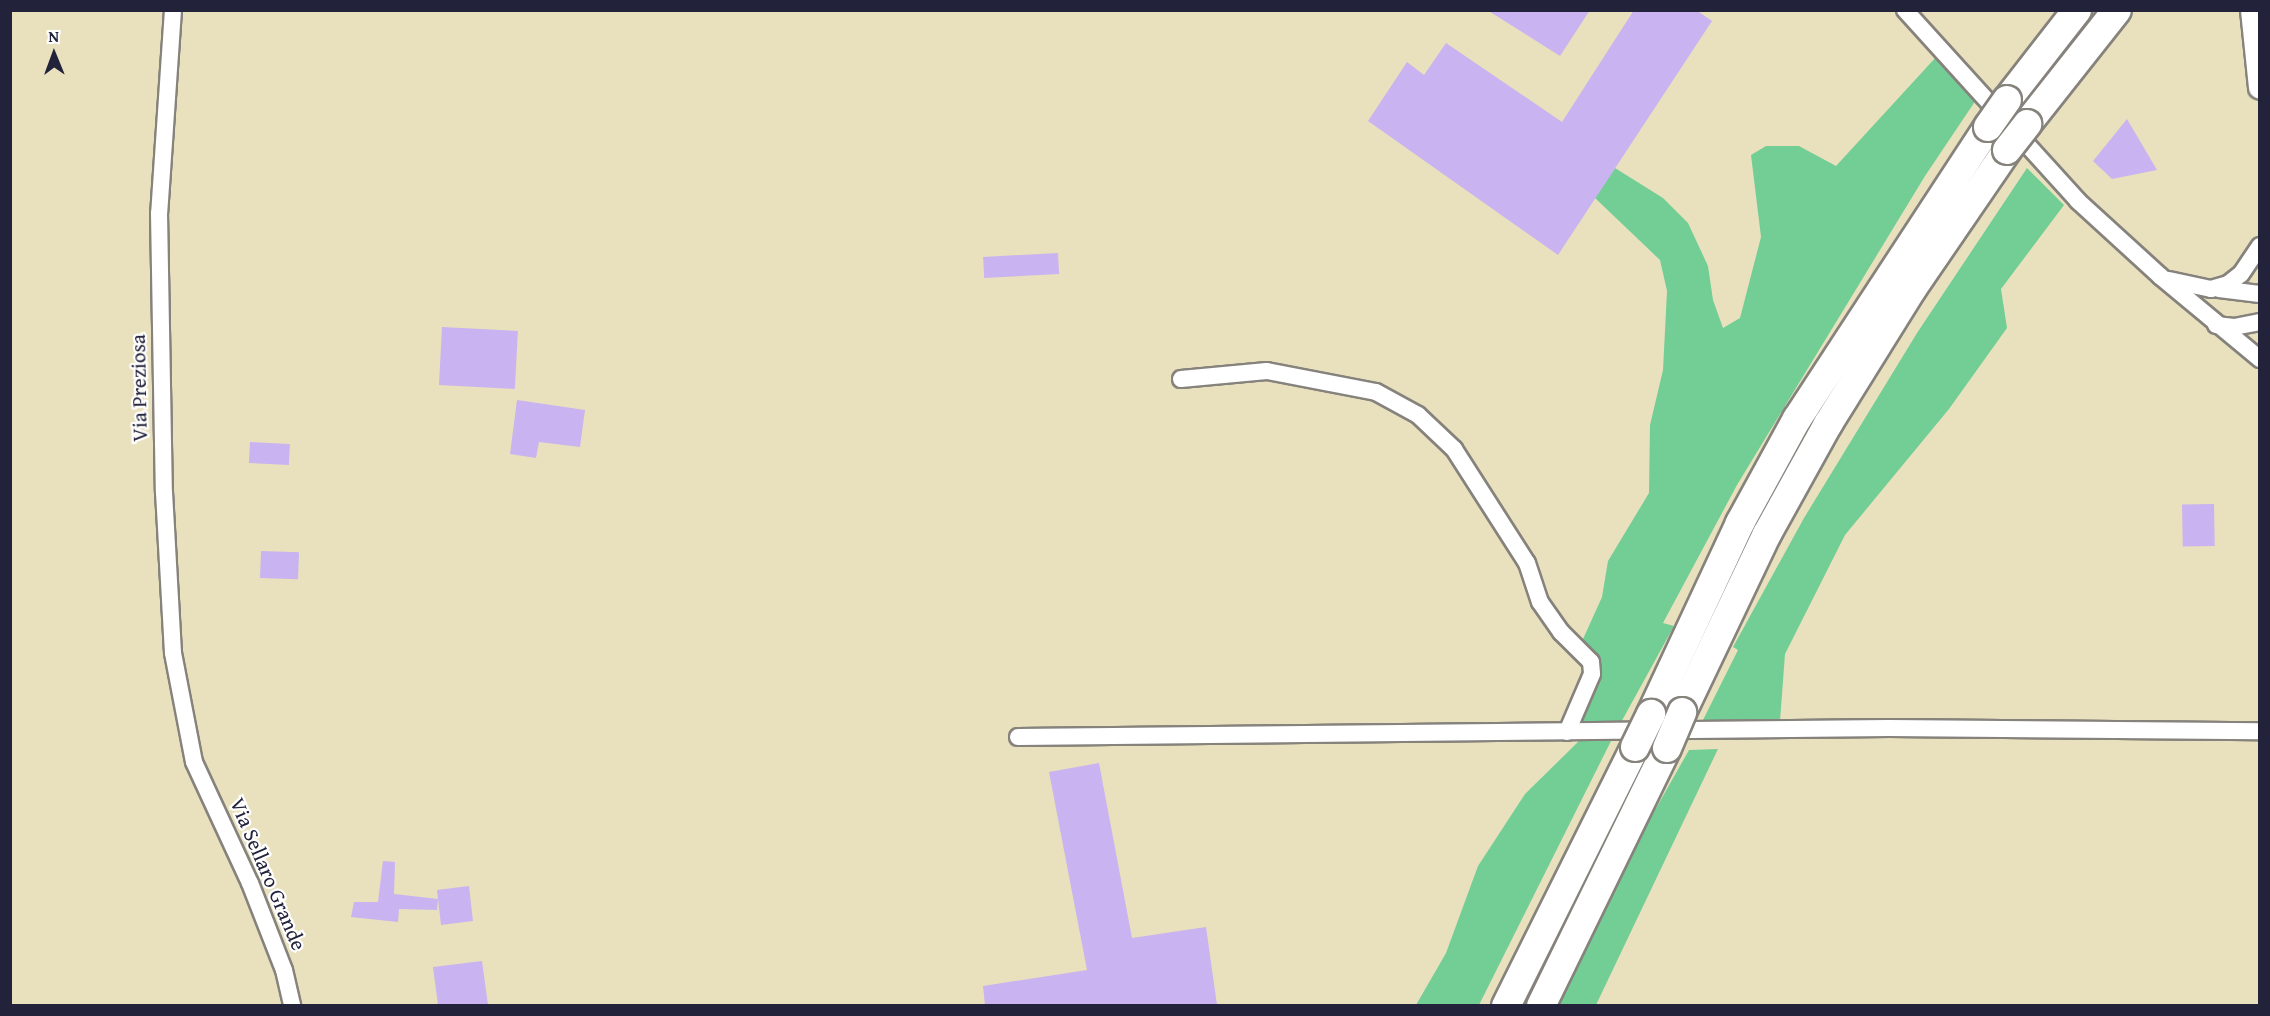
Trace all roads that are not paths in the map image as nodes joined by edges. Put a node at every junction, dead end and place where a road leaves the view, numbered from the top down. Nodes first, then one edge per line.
1 (173, 10) edge
2 (1905, 10) edge
3 (2077, 10) edge
4 (2117, 10) edge
5 (2252, 10) edge
6 (2259, 88) edge
7 (2259, 246) edge
8 (2160, 276) junction
9 (2211, 290) junction
10 (2259, 294) edge
11 (2259, 322) edge
12 (2216, 325) junction
13 (2259, 359) edge
14 (1181, 379) dead end
15 (2259, 731) edge
16 (1567, 732) junction
17 (1018, 737) dead end
18 (195, 762) joint
19 (292, 1005) edge
20 (1506, 1005) edge
21 (1541, 1005) edge

1 - 18 street, Via Preziosa
2 - 8 street
3 - 20 highway, bridge
4 - 21 highway, bridge
5 - 6 street
7 - 9 street
8 - 9 street
8 - 12 street
9 - 10 street
11 - 12 street
12 - 13 street
14 - 16 street
15 - 16 street
16 - 17 street
18 - 19 street, Via Sellaro Grande

